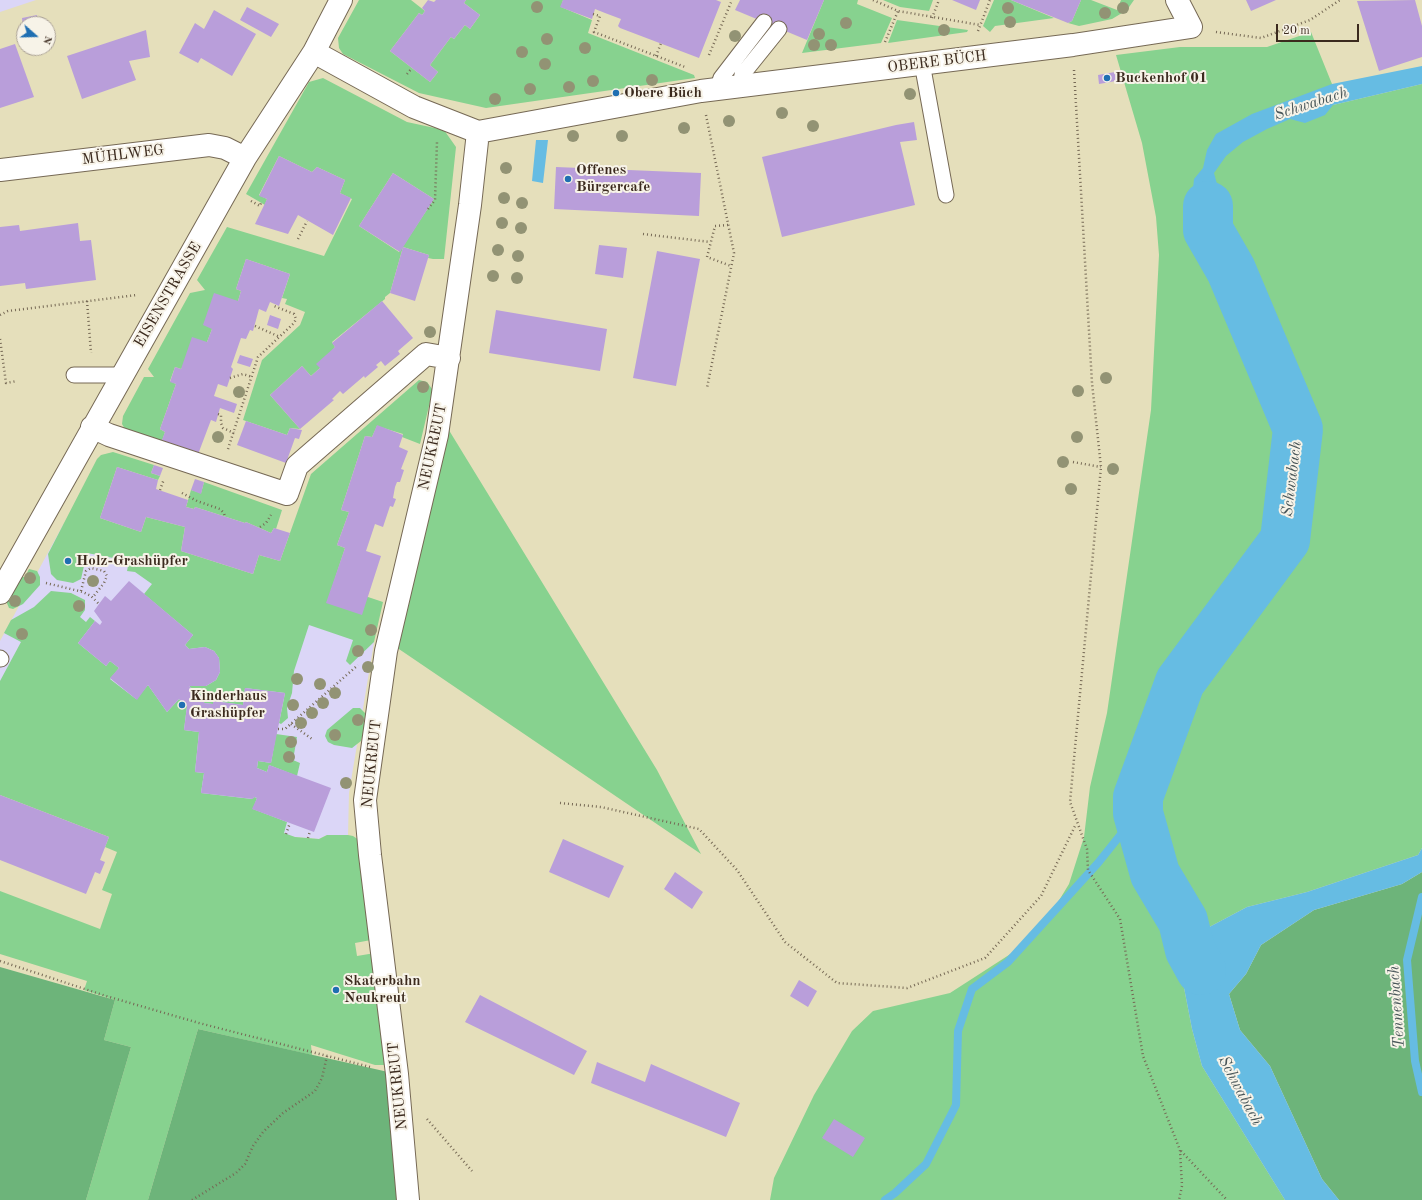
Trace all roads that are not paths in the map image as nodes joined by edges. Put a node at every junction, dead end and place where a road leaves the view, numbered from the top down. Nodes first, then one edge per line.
1 (341, 0) edge
2 (1177, 0) edge
3 (764, 22) dead end
4 (779, 28) dead end
5 (314, 52) junction
6 (922, 63) junction
7 (707, 84) junction
8 (740, 86) junction
9 (478, 132) junction
10 (245, 158) junction
11 (0, 170) edge
12 (946, 195) dead end
13 (449, 358) junction
14 (74, 375) dead end
15 (122, 375) junction
16 (92, 427) junction
17 (3, 581) edge
18 (408, 1200) edge

1 - 5 street, EISENSTRASSE
2 - 6 street, OBERE BÜCH
3 - 7 lane
4 - 8 lane
5 - 9 street
5 - 10 street, EISENSTRASSE
6 - 8 street, OBERE BÜCH
6 - 12 lane
7 - 8 street, OBERE BÜCH
7 - 9 street, OBERE BÜCH
9 - 13 street, NEUKREUT
10 - 11 street, MÜHLWEG
10 - 15 street, EISENSTRASSE
13 - 16 street
13 - 18 street, NEUKREUT
14 - 15 lane
15 - 16 street, EISENSTRASSE
16 - 17 street, EISENSTRASSE

